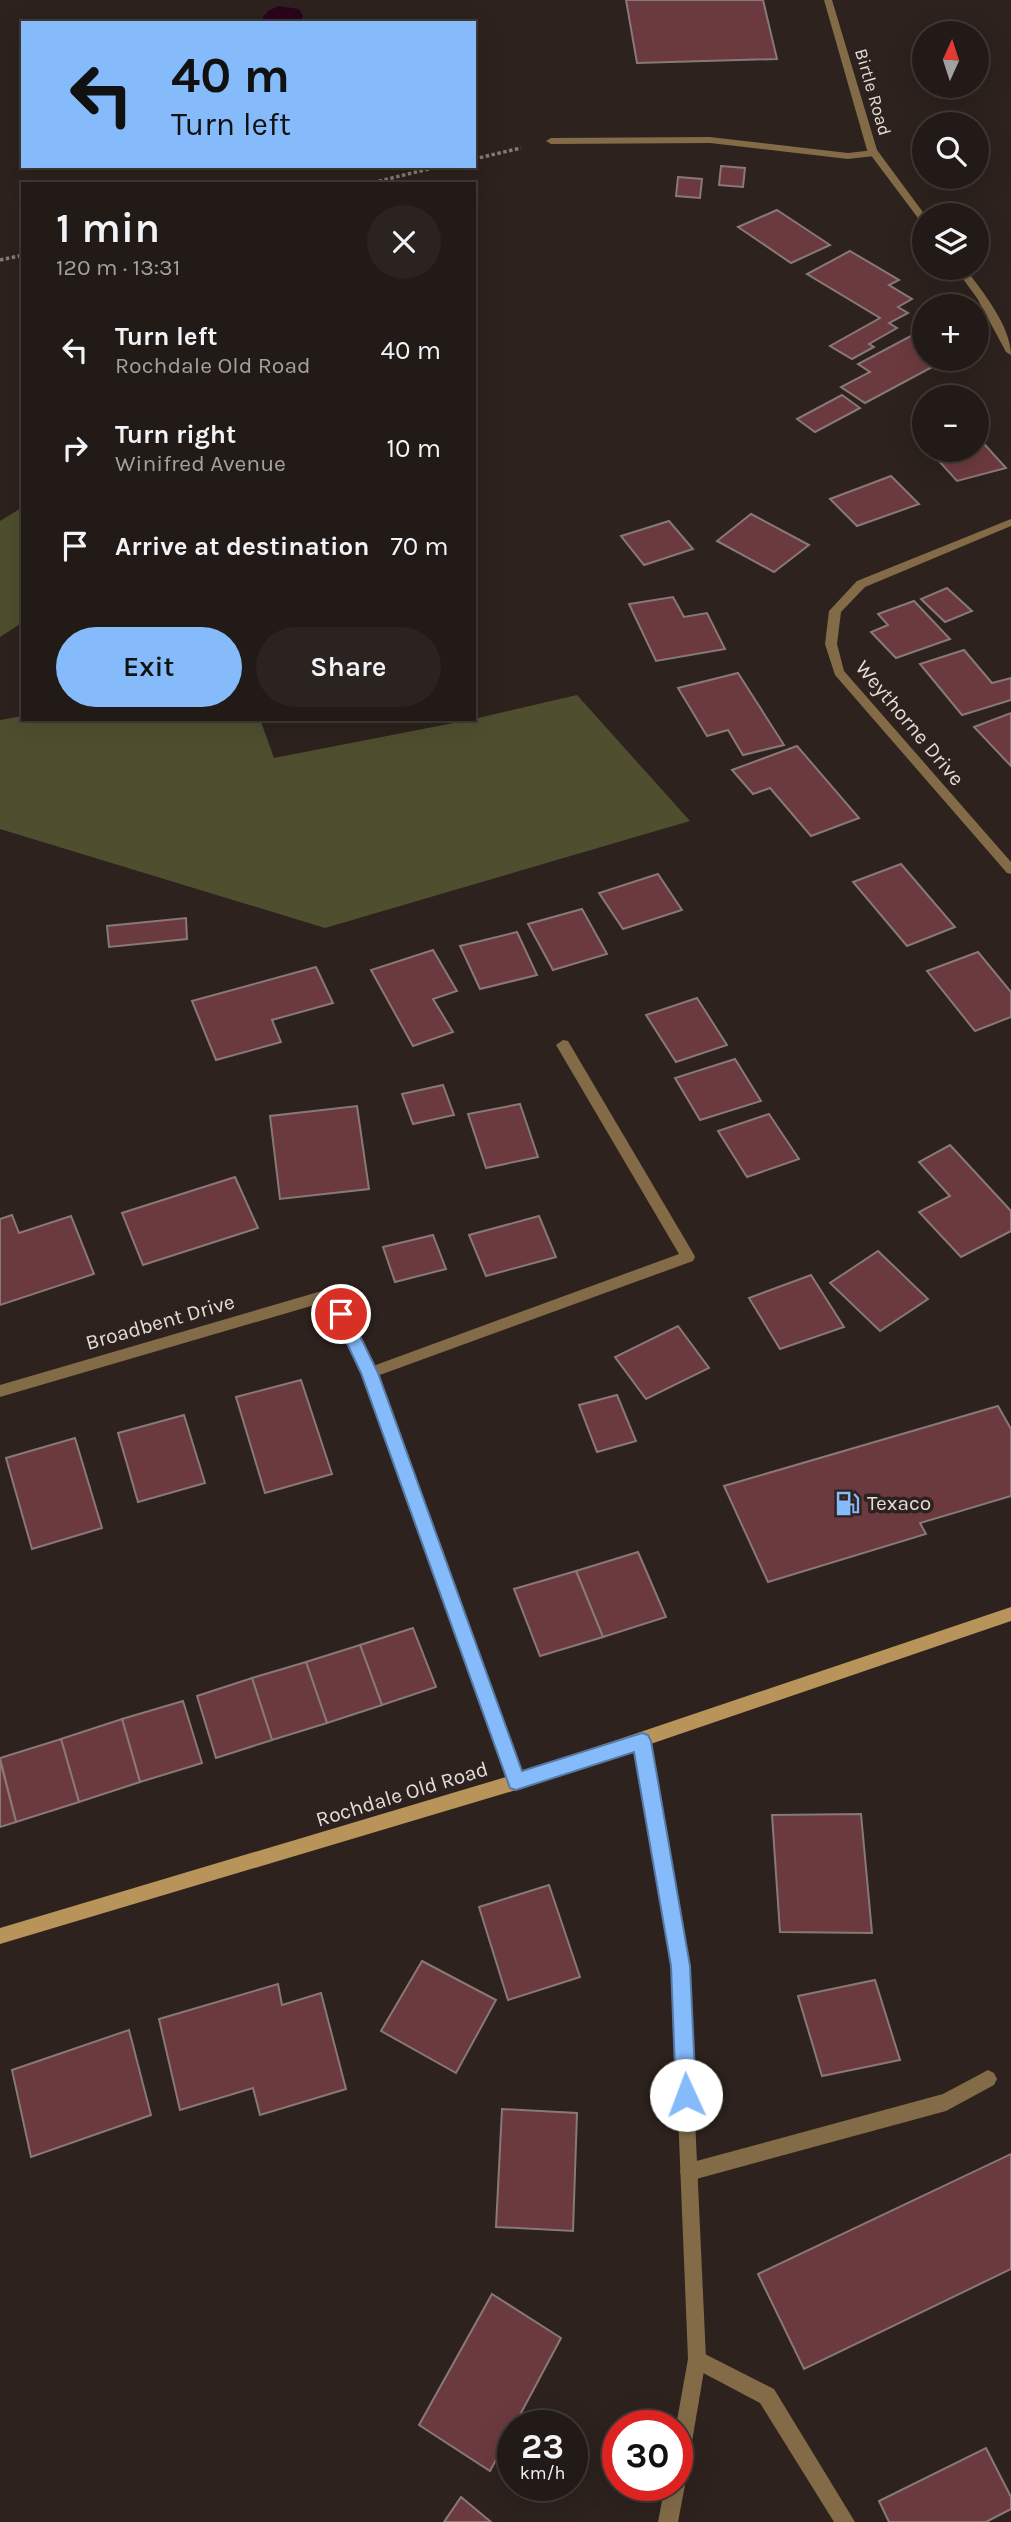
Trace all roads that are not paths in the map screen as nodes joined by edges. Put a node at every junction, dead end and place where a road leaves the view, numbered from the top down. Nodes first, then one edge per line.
1 (828, 0) edge
2 (551, 141) road end
3 (874, 153) junction
4 (912, 203) edge
5 (969, 280) edge
6 (1011, 352) edge
7 (1011, 522) edge
8 (1011, 870) edge
9 (563, 1045) dead end
10 (369, 1373) junction
11 (0, 1391) edge
12 (1011, 1614) edge
13 (642, 1741) junction
14 (516, 1782) junction
15 (0, 1936) edge
16 (988, 2078) dead end
17 (689, 2172) junction
18 (697, 2359) junction
19 (688, 2410) edge
20 (672, 2501) edge
21 (668, 2522) edge
22 (845, 2522) edge

1 - 3 street, Birtle Road
2 - 3 street
3 - 4 street, Birtle Road
5 - 6 street
7 - 8 street, Weythorne Drive
9 - 10 street
10 - 11 street, Broadbent Drive
10 - 14 street
12 - 13 main road, Rochdale Old Road
13 - 14 main road, Rochdale Old Road
13 - 17 street
14 - 15 main road, Rochdale Old Road
16 - 17 street
17 - 18 street
18 - 19 street
18 - 22 street
20 - 21 street

